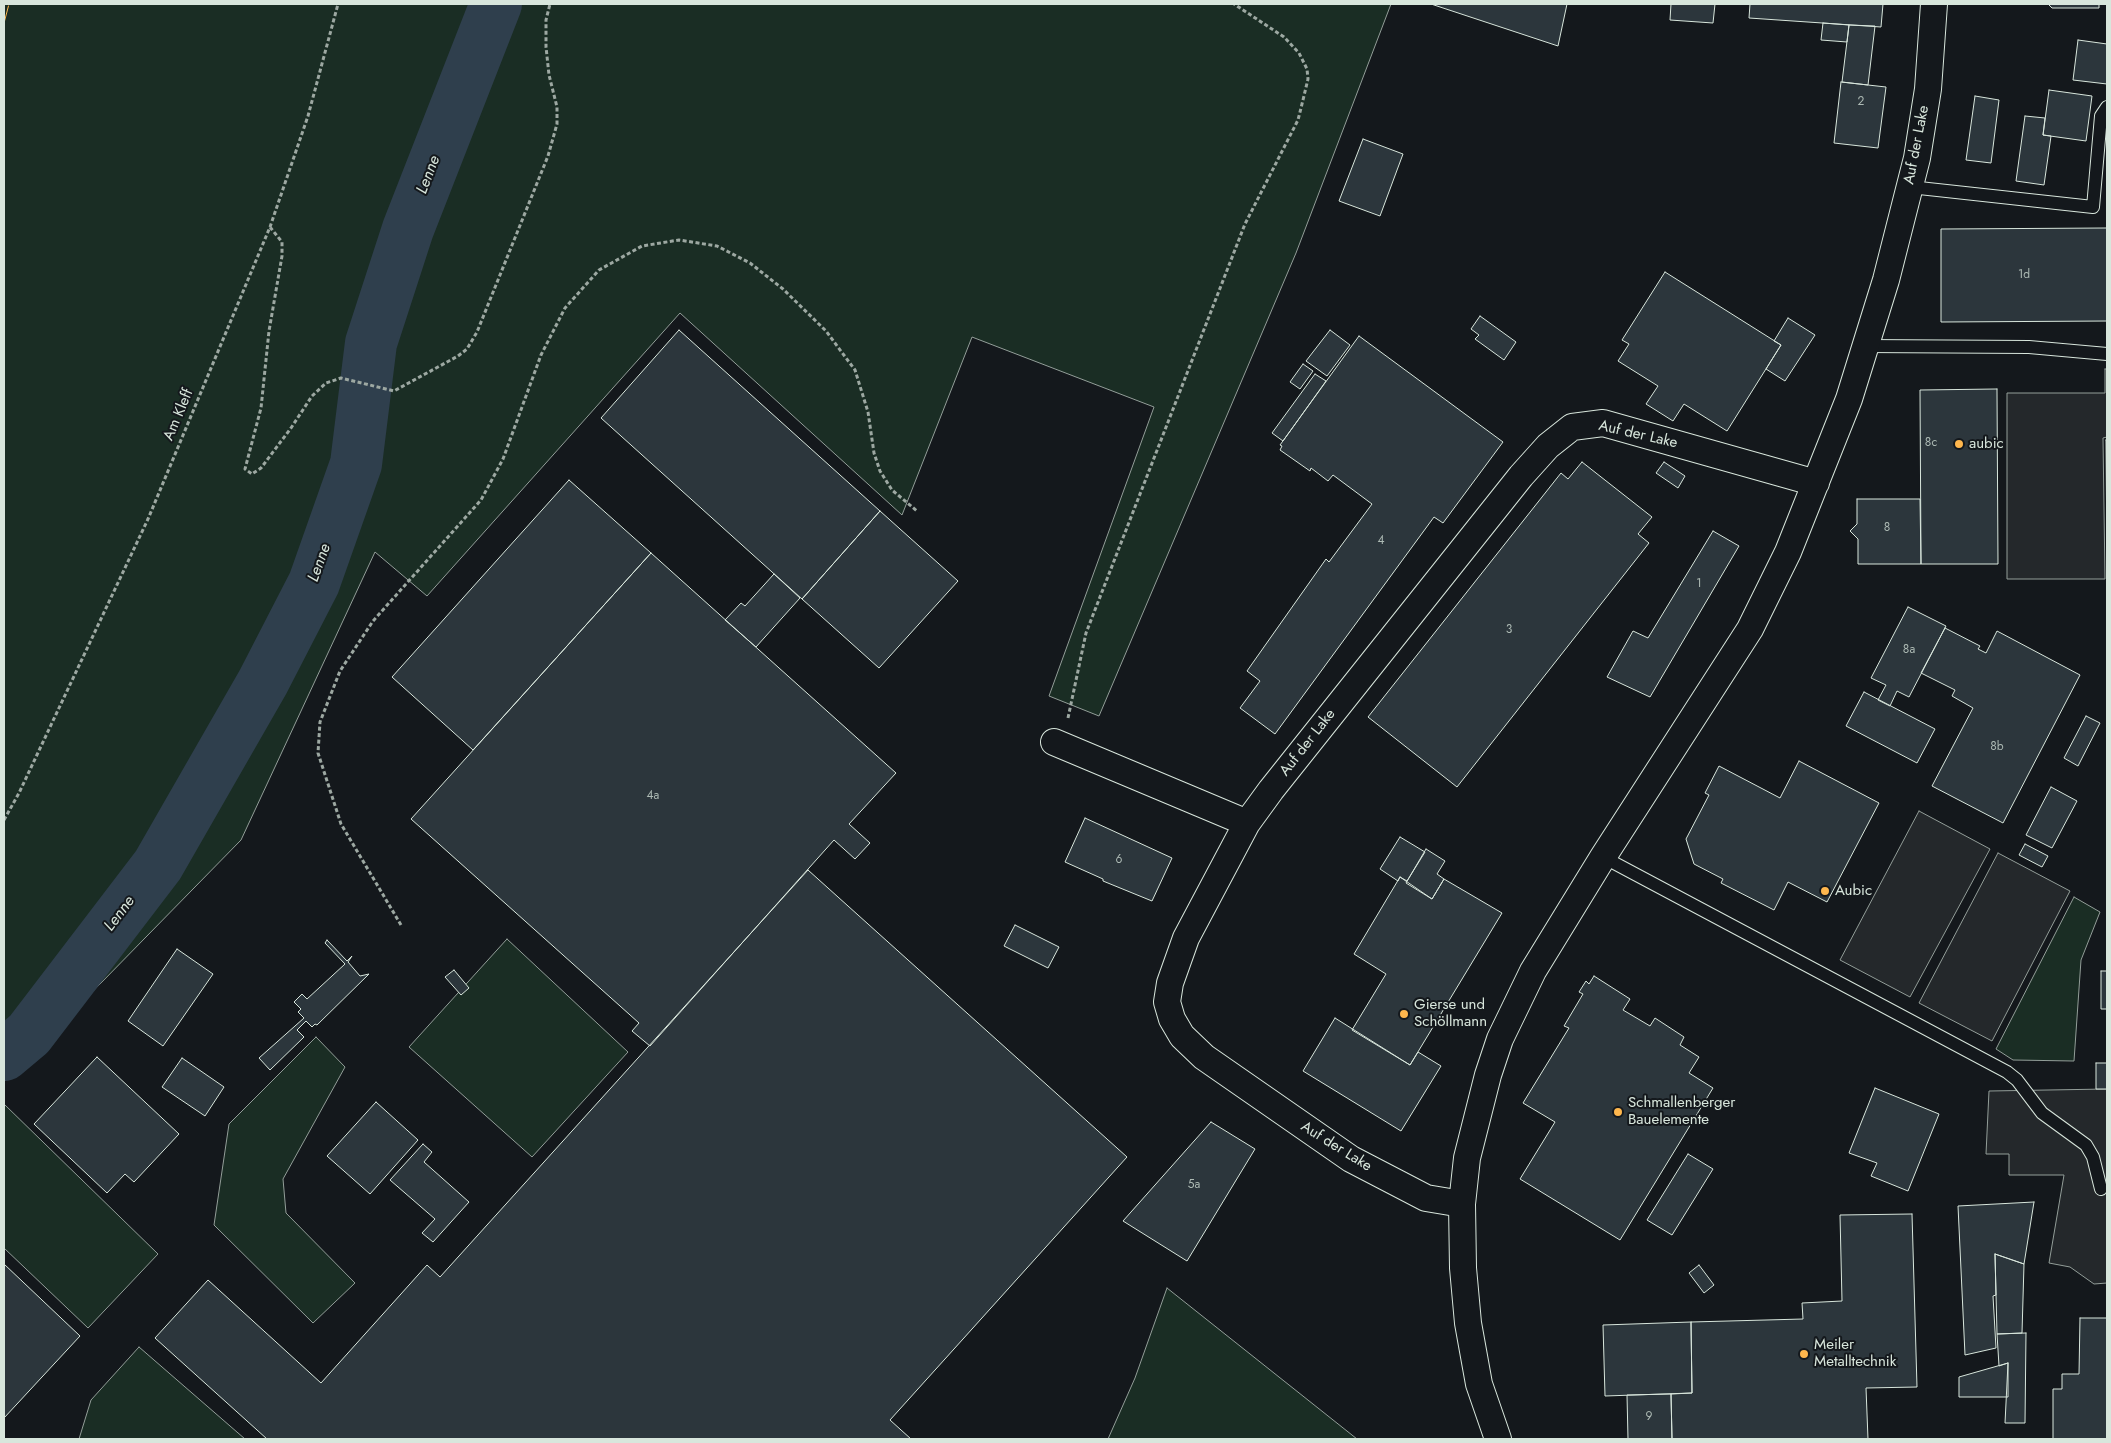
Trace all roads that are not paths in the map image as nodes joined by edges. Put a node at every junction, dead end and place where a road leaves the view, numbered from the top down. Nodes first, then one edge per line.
1 (1934, 4) edge
2 (2107, 107) edge
3 (1910, 187) junction
4 (1865, 346) junction
5 (2107, 354) edge
6 (1816, 483) junction
7 (1060, 744) road end
8 (1247, 823) junction
9 (1603, 857) junction
10 (2101, 1189) dead end
11 (1462, 1204) junction
12 (1498, 1439) edge

1 - 3 street, Auf der Lake
2 - 3 lane
3 - 4 street, Auf der Lake
4 - 5 lane
4 - 6 street, Auf der Lake
6 - 8 street, Auf der Lake
6 - 9 street, Auf der Lake
7 - 8 street
8 - 11 street, Auf der Lake
9 - 10 lane
9 - 11 street, Auf der Lake
11 - 12 street, Auf der Lake

